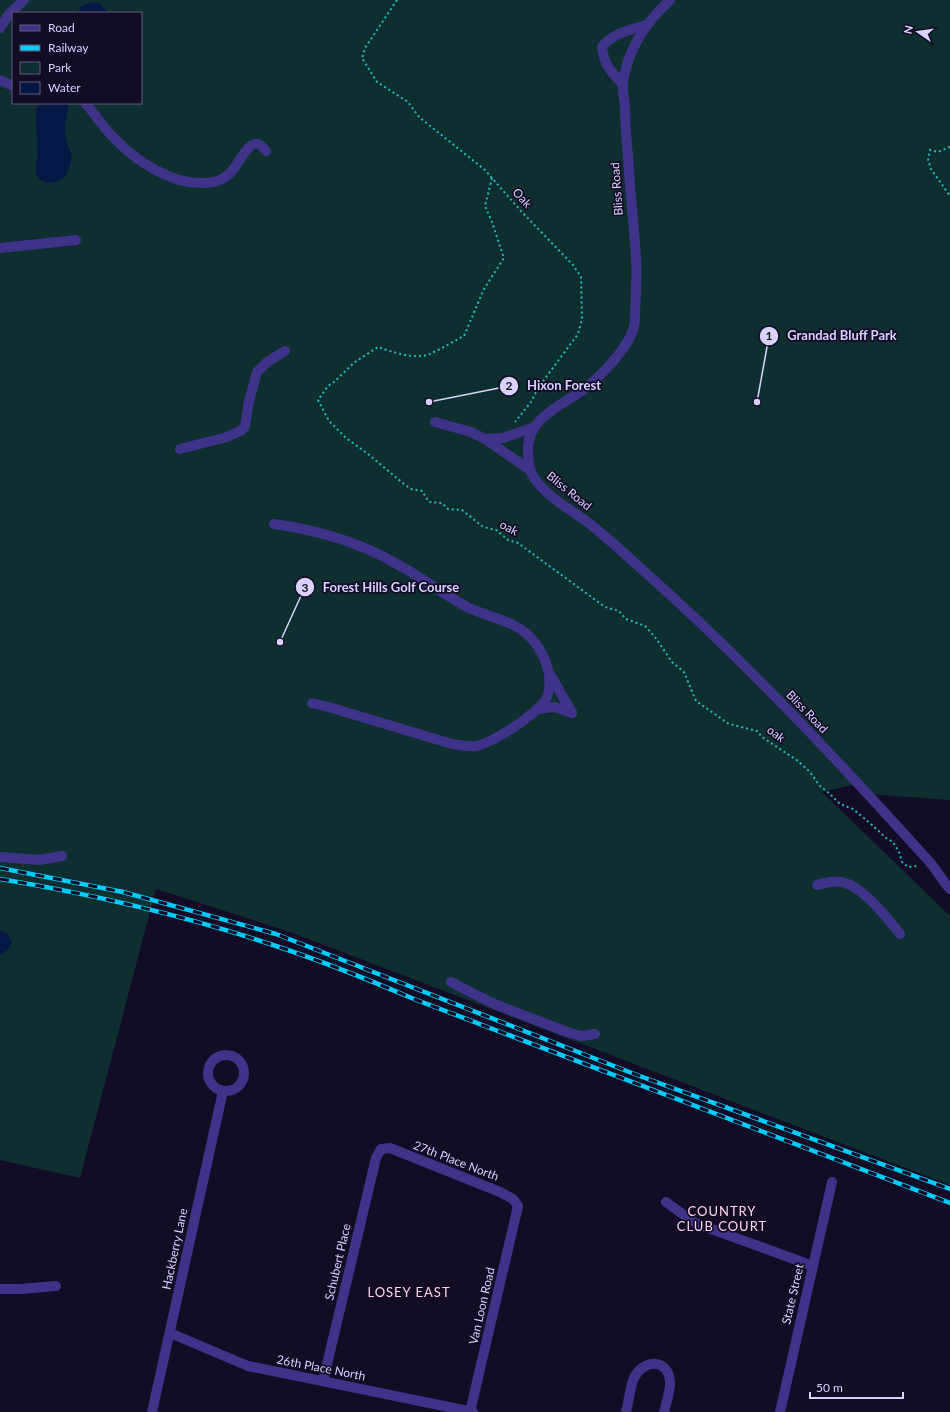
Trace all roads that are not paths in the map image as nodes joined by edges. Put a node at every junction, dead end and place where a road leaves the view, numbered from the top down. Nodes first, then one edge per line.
1 (24, 0) edge
2 (670, 0) edge
3 (646, 25) junction
4 (0, 28) edge
5 (0, 80) edge
6 (623, 84) junction
7 (12, 86) edge
8 (86, 104) edge
9 (266, 151) dead end
10 (76, 240) dead end
11 (0, 248) edge
12 (285, 351) dead end
13 (435, 422) dead end
14 (535, 427) junction
15 (485, 439) junction
16 (180, 449) dead end
17 (530, 470) junction
18 (274, 524) dead end
19 (549, 672) junction
20 (312, 703) dead end
21 (537, 709) junction
22 (62, 856) dead end
23 (0, 857) edge
24 (817, 885) dead end
25 (948, 886) edge
26 (900, 934) dead end
27 (451, 982) dead end
28 (595, 1034) dead end
29 (223, 1091) dead end
30 (381, 1149) joint
31 (832, 1182) dead end
32 (666, 1202) dead end
33 (518, 1206) joint
34 (813, 1266) junction
35 (56, 1286) dead end
36 (0, 1289) edge
37 (170, 1333) junction
38 (323, 1381) junction
39 (152, 1412) edge
40 (471, 1412) edge
41 (626, 1412) edge
42 (664, 1412) edge
43 (780, 1412) edge

1 - 4 street
2 - 3 street, Bliss Road
3 - 6 street, Bliss Road
3 - 6 street
5 - 7 street
6 - 14 street, Bliss Road
8 - 9 street
10 - 11 street
12 - 16 street
13 - 15 street
14 - 15 street
14 - 17 street, Bliss Road
15 - 17 street
17 - 25 street, Bliss Road
18 - 19 street
19 - 21 street
19 - 21 street
20 - 21 street
22 - 23 street
24 - 26 street
27 - 28 street
29 - 37 street, Hackberry Lane
30 - 33 street, 27th Place North
30 - 38 street, Schubert Place
31 - 34 street, State Street
32 - 34 street
33 - 40 street, Van Loon Road
34 - 43 street, State Street
35 - 36 street
37 - 38 street, 26th Place North
37 - 39 street, Hackberry Lane
38 - 40 street, 26th Place North
41 - 42 street

